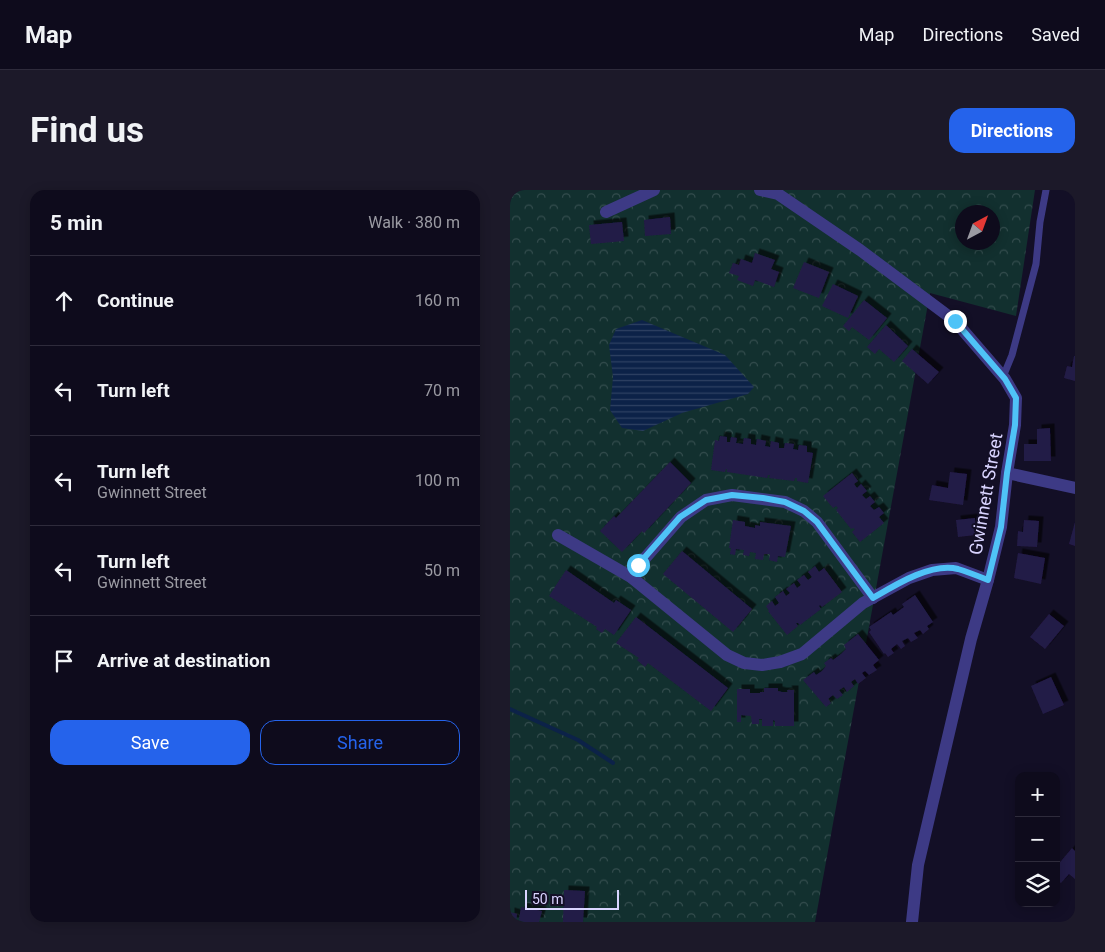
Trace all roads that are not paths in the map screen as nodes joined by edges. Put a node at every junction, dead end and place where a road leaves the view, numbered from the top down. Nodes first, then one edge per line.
1 (654, 190) edge
2 (760, 190) edge
3 (1046, 190) edge
4 (606, 212) dead end
5 (1003, 377) junction
6 (1007, 473) junction
7 (1075, 488) edge
8 (558, 535) dead end
9 (631, 577) junction
10 (988, 580) junction
11 (873, 598) junction
12 (912, 922) edge

1 - 4 street
2 - 5 street, Gwinnett Street
3 - 5 lane
5 - 6 street, Gwinnett Street
6 - 7 street
6 - 10 street, Gwinnett Street
8 - 9 street
9 - 11 street
9 - 11 street
10 - 11 street
10 - 12 street, Gwinnett Street

